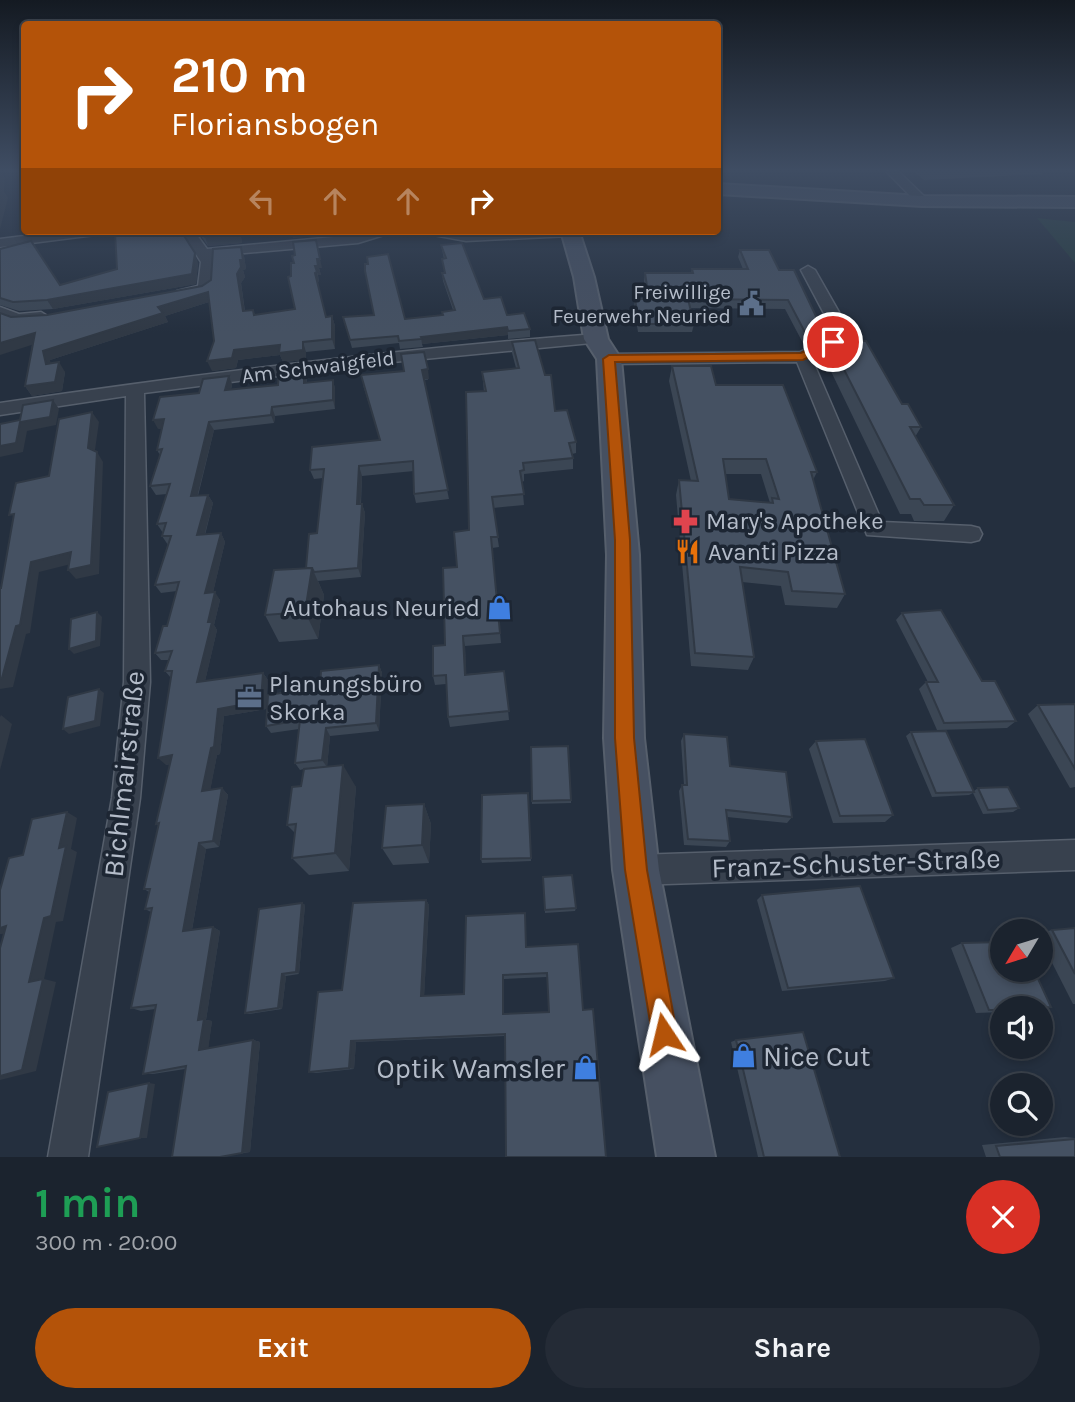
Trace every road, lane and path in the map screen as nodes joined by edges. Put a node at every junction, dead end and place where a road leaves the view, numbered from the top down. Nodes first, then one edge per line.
1 (64, 235) edge
2 (190, 235) edge
3 (374, 235) edge
4 (455, 235) edge
5 (544, 235) edge
6 (583, 235) edge
7 (2, 243) edge
8 (203, 253) junction
9 (0, 260) edge
10 (808, 270) dead end
11 (608, 285) dead end
12 (165, 297) edge
13 (0, 312) edge
14 (53, 317) edge
15 (603, 349) junction
16 (803, 356) junction
17 (135, 388) junction
18 (0, 409) edge
19 (971, 534) dead end
20 (1075, 855) edge
21 (636, 870) junction
22 (68, 1157) edge
23 (686, 1157) edge

1 - 7 street
2 - 8 street
3 - 8 street
4 - 5 street
6 - 15 main road
7 - 9 street
8 - 12 street
10 - 16 street
11 - 15 main road
13 - 14 street
15 - 16 street
15 - 17 street, Am Schwaigfeld
15 - 21 main road
16 - 19 street
17 - 18 street, Am Schwaigfeld
17 - 22 street, Bichlmairstraße
20 - 21 street, Franz-Schuster-Straße
21 - 23 main road

